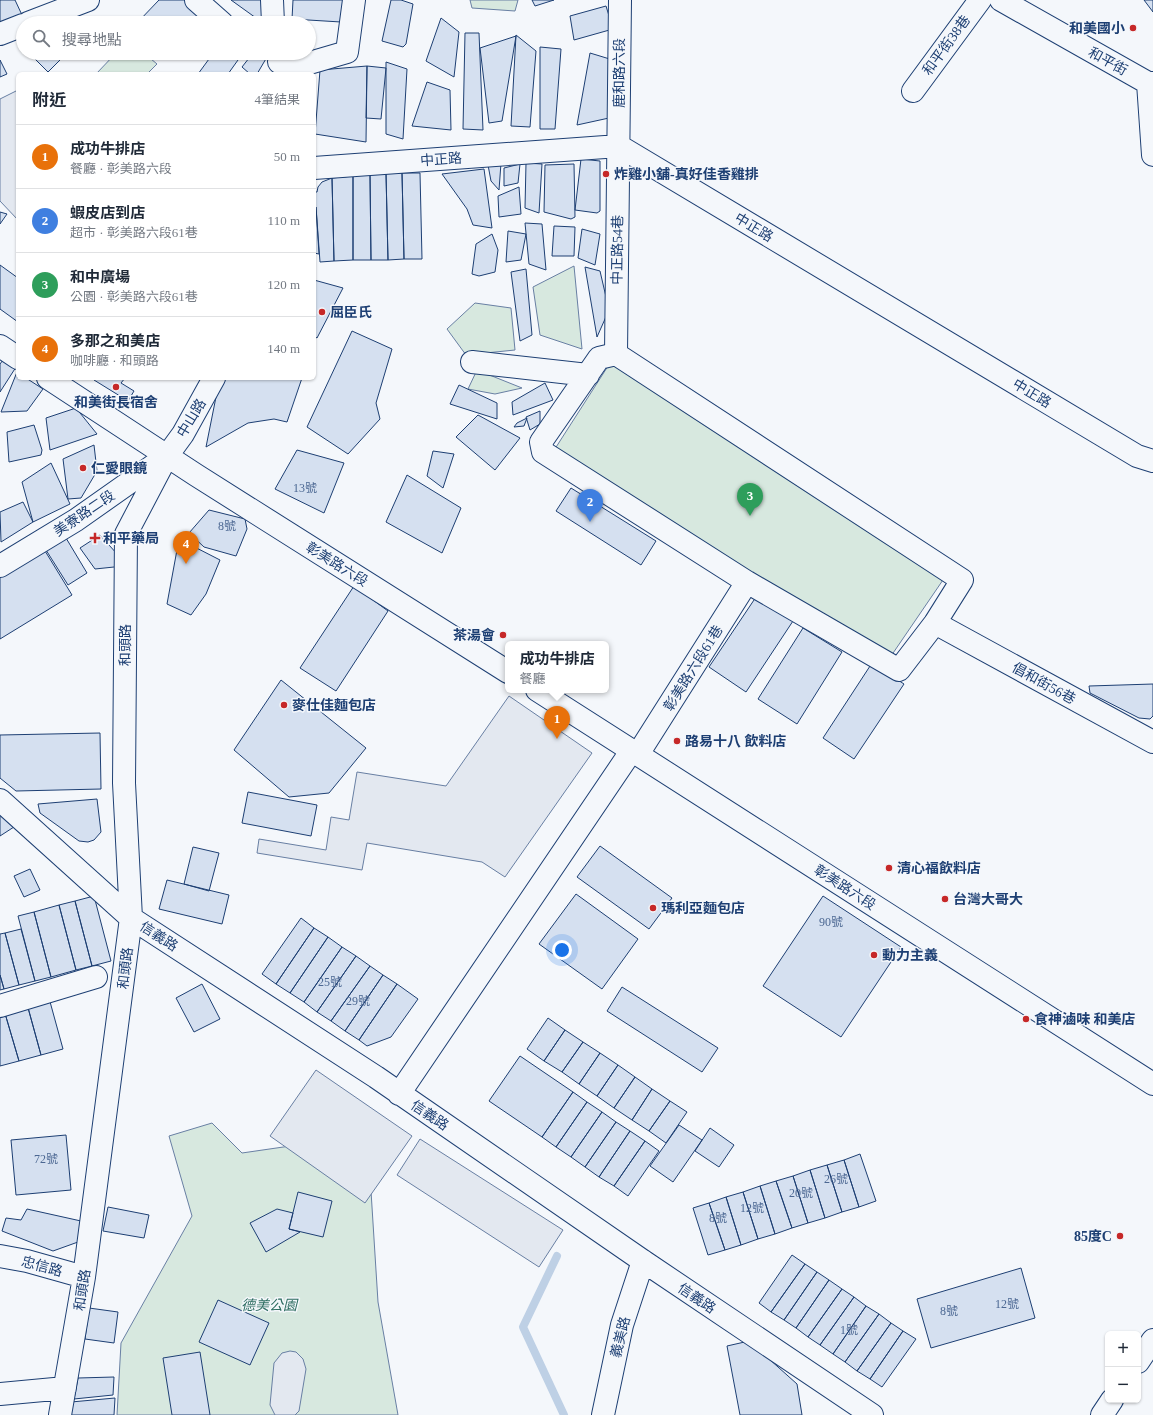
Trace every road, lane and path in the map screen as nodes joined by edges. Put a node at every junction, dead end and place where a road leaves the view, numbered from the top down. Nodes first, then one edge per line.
1 (88, 0) edge
2 (196, 0) edge
3 (272, 0) edge
4 (354, 0) edge
5 (620, 0) edge
6 (980, 0) edge
7 (1001, 0) edge
8 (46, 16) edge
9 (214, 16) edge
10 (273, 16) edge
11 (16, 28) edge
12 (0, 34) edge
13 (278, 63) edge
14 (1150, 83) edge
15 (913, 91) dead end
16 (618, 146) junction
17 (1153, 155) edge
18 (316, 168) edge
19 (0, 346) edge
20 (616, 354) junction
21 (16, 357) edge
22 (472, 362) dead end
23 (588, 375) junction
24 (51, 380) edge
25 (213, 380) edge
26 (167, 456) junction
27 (1153, 460) edge
28 (0, 566) edge
29 (747, 582) junction
30 (935, 623) junction
31 (505, 670) edge
32 (542, 693) edge
33 (1153, 742) edge
34 (635, 752) junction
35 (0, 800) edge
36 (131, 918) junction
37 (96, 977) dead end
38 (0, 1006) edge
39 (1153, 1084) edge
40 (399, 1094) junction
41 (0, 1256) edge
42 (643, 1261) junction
43 (84, 1277) junction
44 (1153, 1340) edge
45 (1141, 1358) edge
46 (65, 1388) junction
47 (0, 1394) edge
48 (1110, 1403) edge
49 (60, 1415) edge
50 (603, 1415) edge
51 (872, 1415) edge
52 (1102, 1415) edge

1 - 8 street
2 - 9 street
3 - 10 street
4 - 13 street
5 - 16 street, 鹿和路六段
6 - 15 street, 和平街38巷
7 - 14 street, 和平街
11 - 12 street
14 - 17 street
16 - 18 street, 中正路
16 - 20 street, 中正路54巷
16 - 27 street, 中正路
19 - 21 street
20 - 23 street
20 - 30 street
22 - 23 street
23 - 29 street
24 - 26 street, 彰美路六段
25 - 26 street, 中山路
26 - 28 street, 美寮路二段
26 - 31 street, 彰美路六段
26 - 36 street, 和頭路
29 - 30 street
29 - 34 street, 彰美路六段61巷
30 - 33 street, 倡和街56巷
32 - 34 street, 彰美路六段
34 - 39 street, 彰美路六段
34 - 40 street, 彰美路六段61巷
35 - 36 street, 信義路
36 - 40 street, 信義路
36 - 43 street, 和頭路
37 - 38 street
40 - 42 street, 信義路
41 - 43 street, 忠信路
42 - 50 street, 義美路
42 - 51 street, 信義路
43 - 46 street, 和頭路
44 - 45 street
46 - 47 street
46 - 49 street, 和頭路
48 - 52 street

